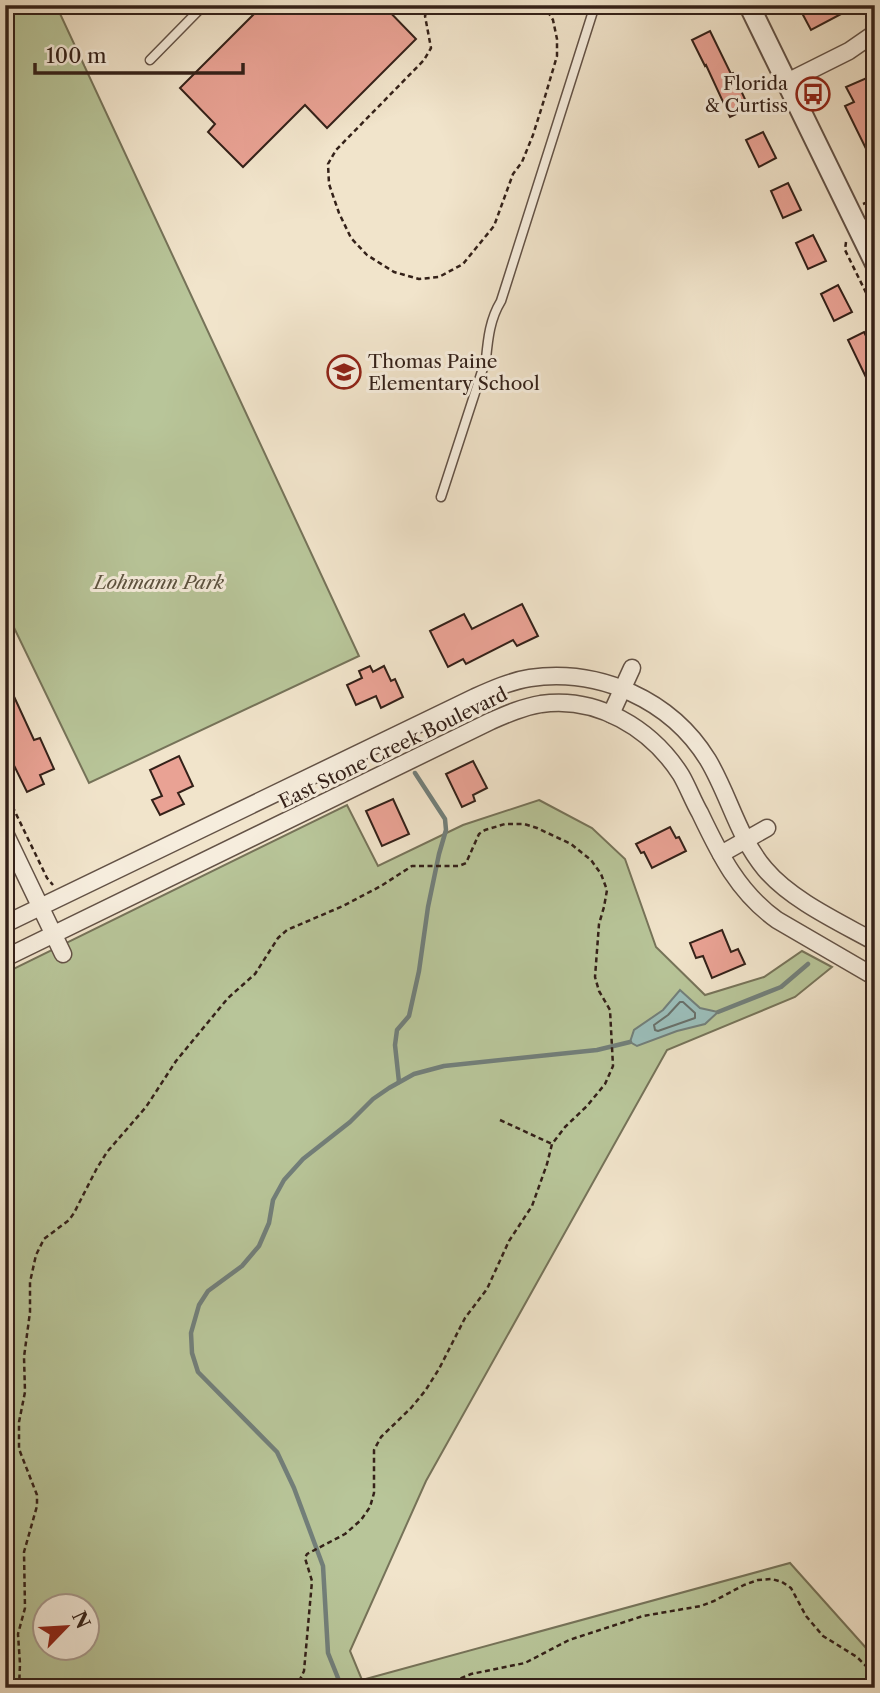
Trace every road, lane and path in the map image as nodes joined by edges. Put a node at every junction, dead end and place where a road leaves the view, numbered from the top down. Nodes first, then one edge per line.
1 (204, 5) edge
2 (429, 5) edge
3 (544, 5) edge
4 (595, 5) edge
5 (749, 5) edge
6 (875, 33) edge
7 (150, 60) dead end
8 (787, 82) junction
9 (867, 227) edge
10 (845, 250) dead end
11 (875, 263) edge
12 (875, 311) edge
13 (441, 497) dead end
14 (632, 668) dead end
15 (622, 688) junction
16 (611, 714) junction
17 (417, 725) junction
18 (430, 751) junction
19 (5, 791) edge
20 (767, 828) dead end
21 (5, 832) edge
22 (746, 840) junction
23 (721, 854) junction
24 (53, 886) dead end
25 (40, 907) junction
26 (5, 924) edge
27 (53, 934) junction
28 (875, 942) edge
29 (62, 954) dead end
30 (5, 958) edge
31 (875, 977) edge
32 (500, 1120) dead end
33 (552, 1144) junction
34 (875, 1675) edge
35 (19, 1688) edge
36 (296, 1688) edge
37 (437, 1688) edge

1 - 7 lane
2 - 3 path
4 - 13 lane
5 - 8 street
6 - 8 street
8 - 9 street
9 - 11 street
10 - 12 path
14 - 15 street
15 - 16 street
15 - 17 street, East Stone Creek Boulevard
15 - 22 street, East Stone Creek Boulevard
16 - 18 street, East Stone Creek Boulevard
16 - 23 street, East Stone Creek Boulevard
17 - 18 street
17 - 25 street, East Stone Creek Boulevard
18 - 27 street, East Stone Creek Boulevard
19 - 24 path
20 - 22 street
21 - 25 street
22 - 23 street
22 - 28 street, East Stone Creek Boulevard
23 - 31 street, East Stone Creek Boulevard
25 - 26 street, East Stone Creek Boulevard
25 - 27 street
27 - 29 street
27 - 30 street, East Stone Creek Boulevard
32 - 33 path
33 - 35 path
33 - 36 path
34 - 37 path

